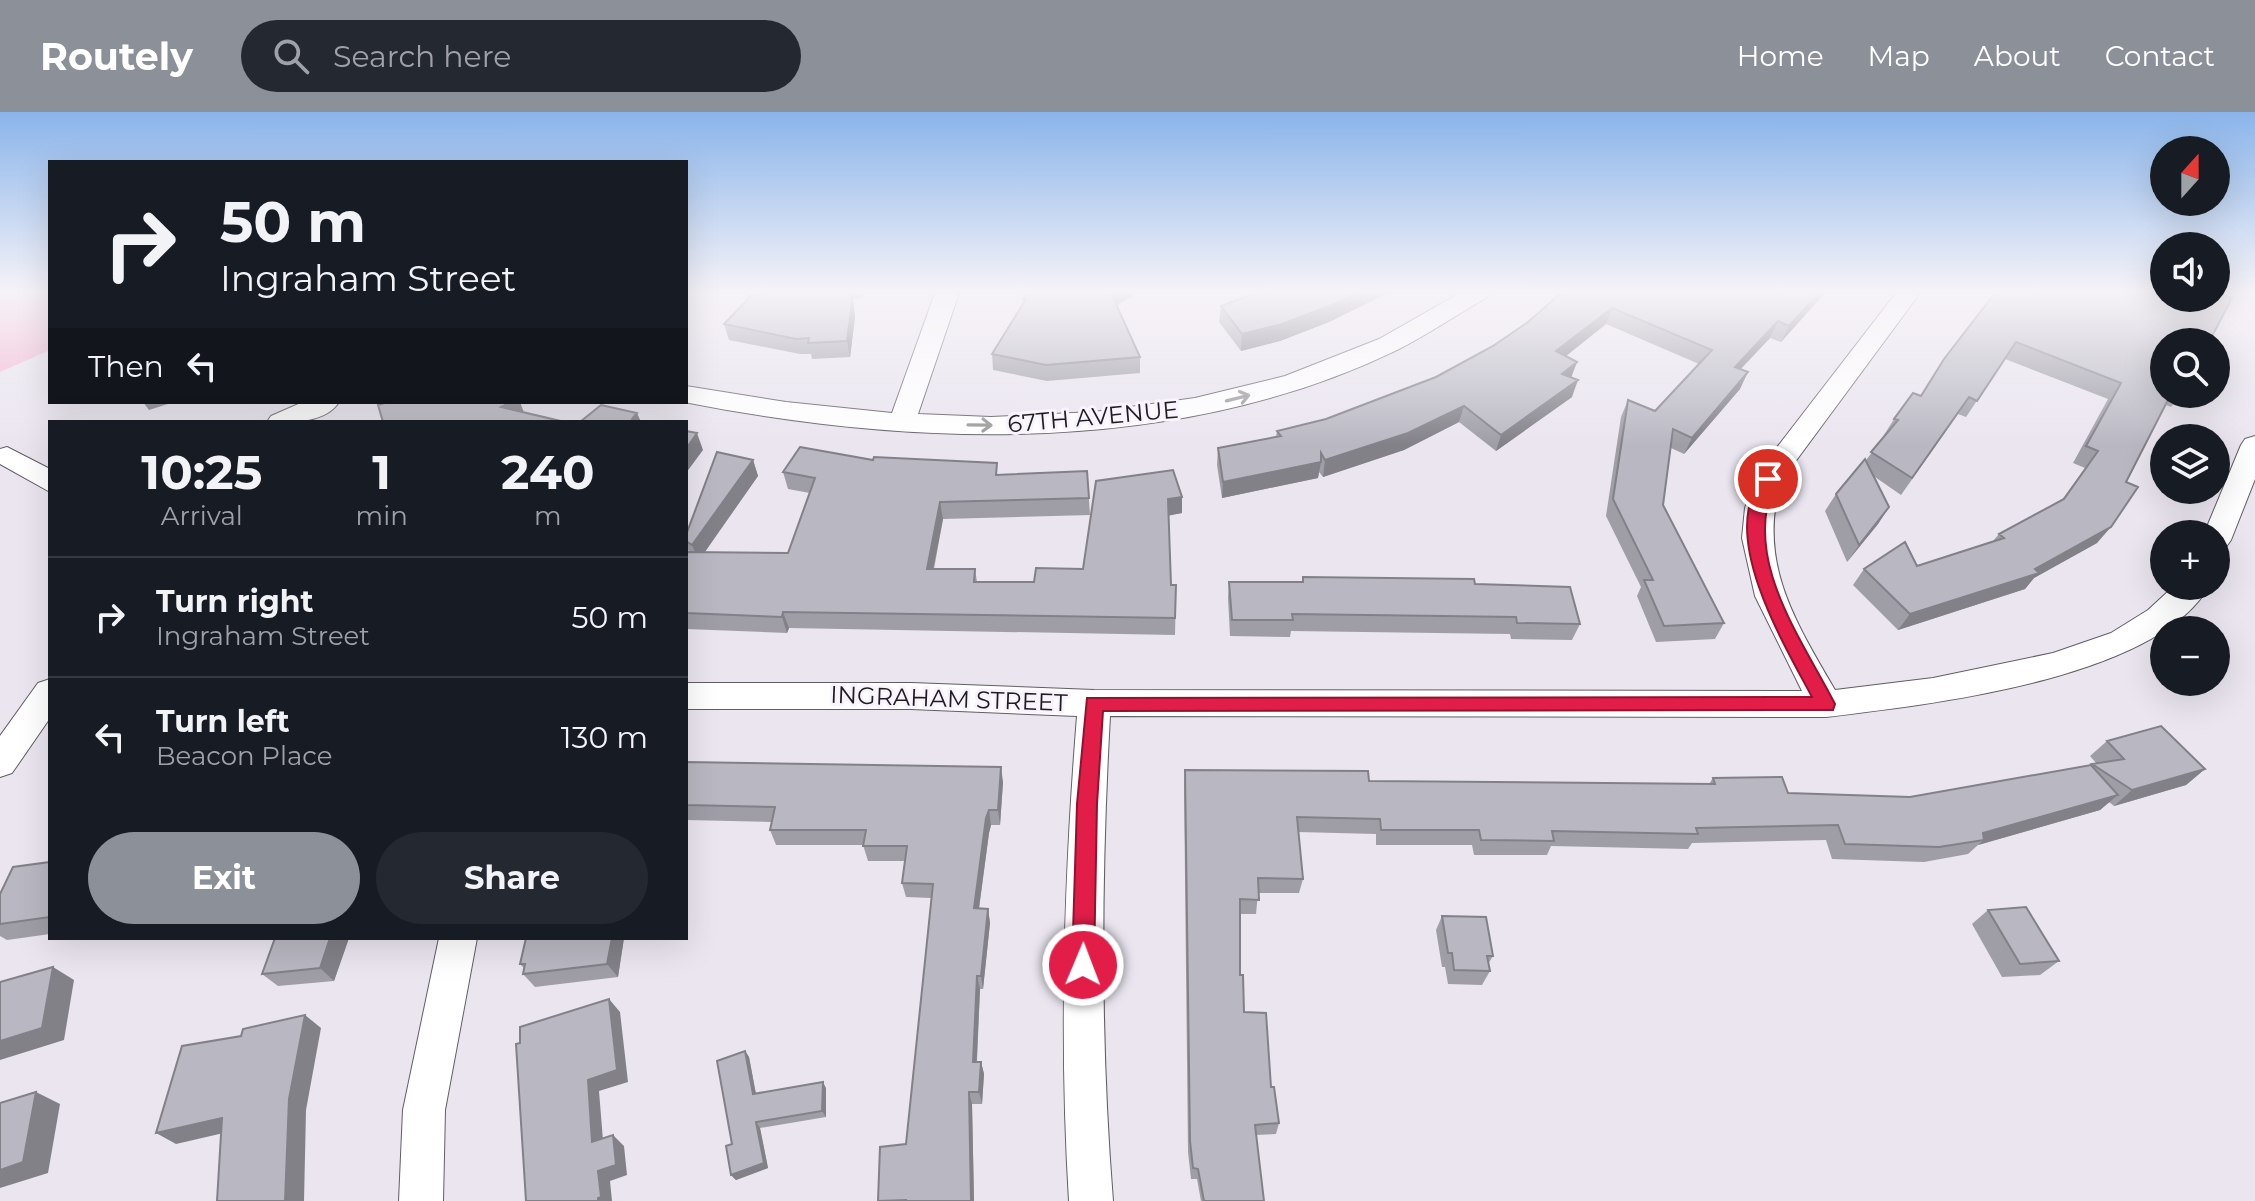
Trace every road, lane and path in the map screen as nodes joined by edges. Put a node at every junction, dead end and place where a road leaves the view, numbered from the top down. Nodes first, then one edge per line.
1 (929, 344) edge
2 (1391, 344) edge
3 (1870, 344) edge
4 (688, 394) edge
5 (322, 404) edge
6 (286, 420) edge
7 (902, 422) junction
8 (2255, 445) edge
9 (7, 456) dead end
10 (48, 481) edge
11 (2224, 520) edge
12 (2179, 600) edge
13 (48, 695) edge
14 (688, 696) edge
15 (1094, 703) junction
16 (1826, 704) junction
17 (0, 763) edge
18 (458, 940) edge
19 (421, 1201) edge
20 (1091, 1201) edge

1 - 7 street
7 -> 2 street, 67TH AVENUE
3 - 16 street
4 - 7 street, 67TH AVENUE
5 - 6 street
8 - 11 street
9 - 10 street
12 - 16 street, INGRAHAM STREET
13 - 17 street
14 - 15 street, INGRAHAM STREET
15 - 16 street, INGRAHAM STREET
15 - 20 street
18 - 19 street

